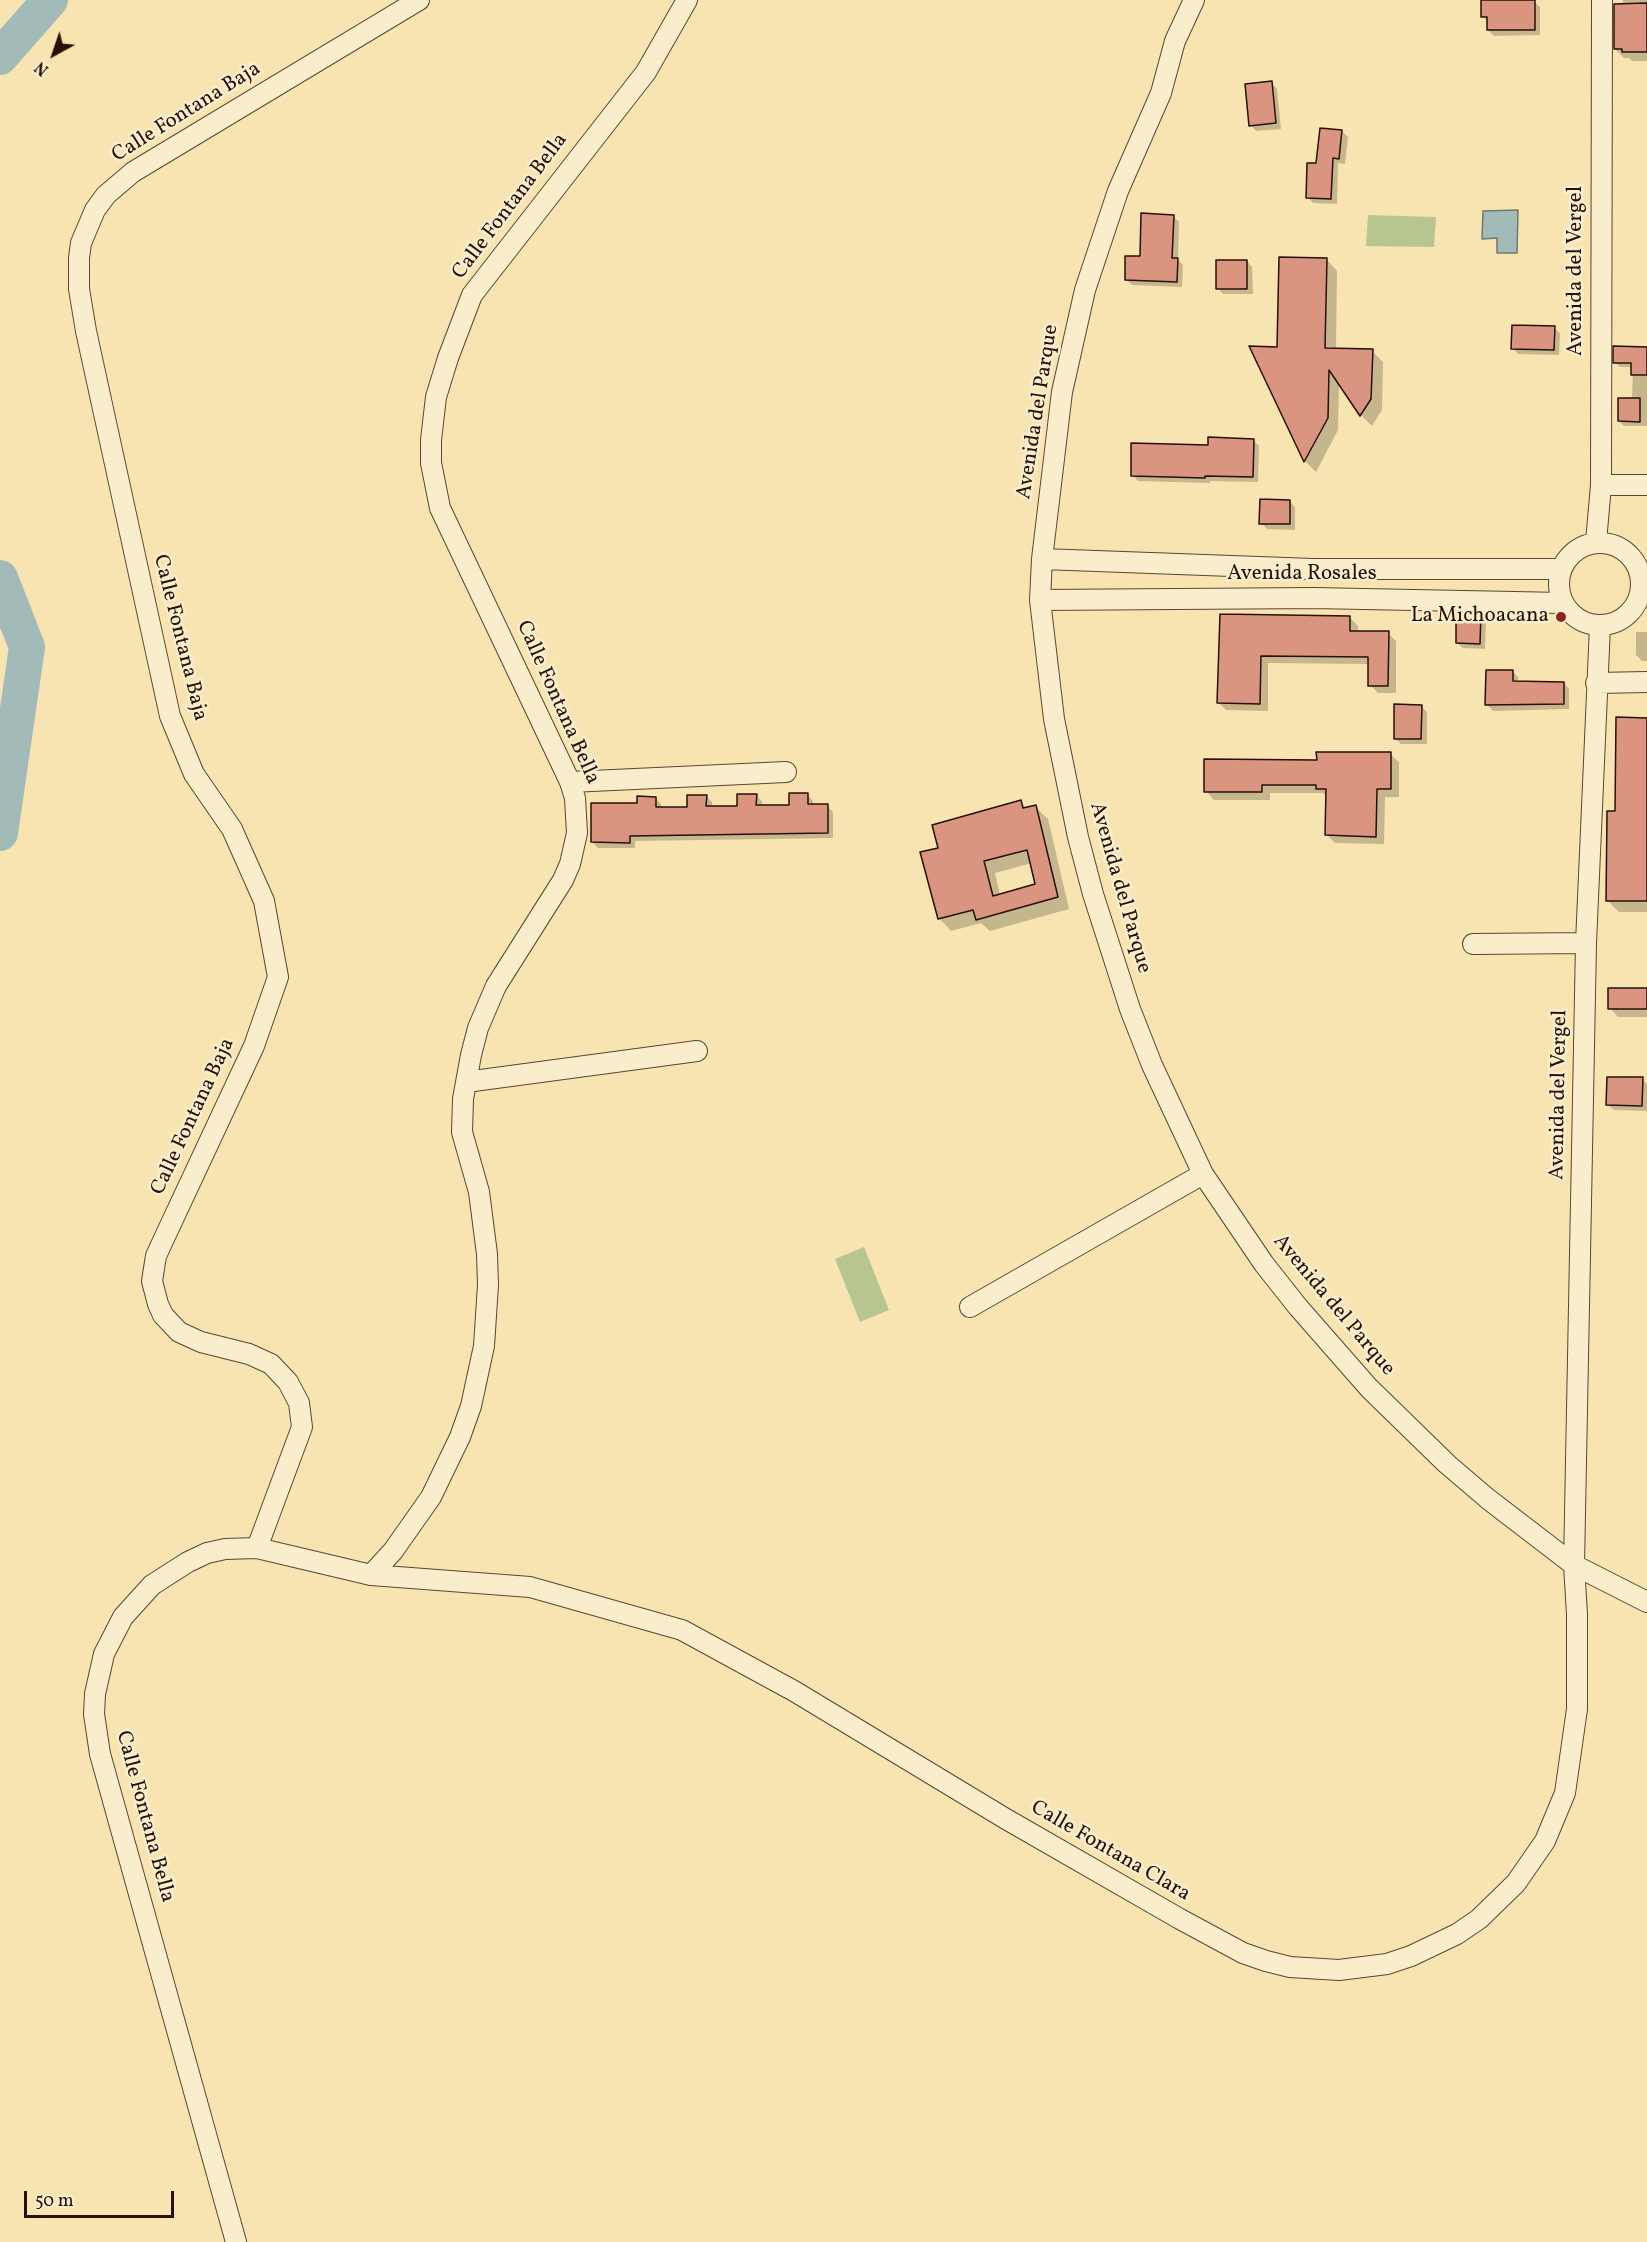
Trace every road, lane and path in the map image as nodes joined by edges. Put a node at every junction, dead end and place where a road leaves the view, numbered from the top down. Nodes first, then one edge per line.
1 (419, 0) edge
2 (687, 0) edge
3 (1194, 0) edge
4 (1602, 0) edge
5 (1601, 485) junction
6 (1647, 485) edge
7 (1596, 542) junction
8 (1042, 560) junction
9 (1313, 569) junction
10 (1561, 569) junction
11 (1645, 584) edge
12 (1314, 598) junction
13 (1040, 600) junction
14 (1563, 603) junction
15 (1600, 626) junction
16 (1647, 682) edge
17 (1596, 683) junction
18 (786, 772) dead end
19 (570, 782) junction
20 (1587, 943) junction
21 (1473, 944) dead end
22 (697, 1051) dead end
23 (466, 1082) junction
24 (1203, 1174) junction
25 (970, 1307) dead end
26 (257, 1548) junction
27 (1574, 1565) junction
28 (371, 1575) junction
29 (1647, 1602) edge
30 (236, 2242) edge

1 - 26 street, Calle Fontana Baja
2 - 19 street, Calle Fontana Bella
3 - 8 street, Avenida del Parque
4 - 5 street, Avenida del Vergel
5 - 6 street
5 - 7 street, Avenida del Vergel
7 - 10 street
7 - 11 street
8 - 9 street, Avenida Rosales
8 - 13 street, Avenida del Parque
9 - 10 street, Avenida Rosales
9 - 12 street
10 - 14 street
11 - 15 street
12 - 13 street, Avenida Rosales
12 - 14 street, Avenida Rosales
13 - 24 street, Avenida del Parque
14 - 15 street
15 - 17 street, Avenida del Vergel
16 - 17 street
17 - 20 street, Avenida del Vergel
18 - 19 street
19 - 23 street, Calle Fontana Bella
20 - 21 street
20 - 27 street, Avenida del Vergel
22 - 23 street
23 - 28 street, Calle Fontana Bella
24 - 25 street
24 - 27 street, Avenida del Parque
26 - 28 street, Calle Fontana Bella
26 - 30 street, Calle Fontana Bella
27 - 28 street, Calle Fontana Clara
27 - 29 street, Avenida del Parque

